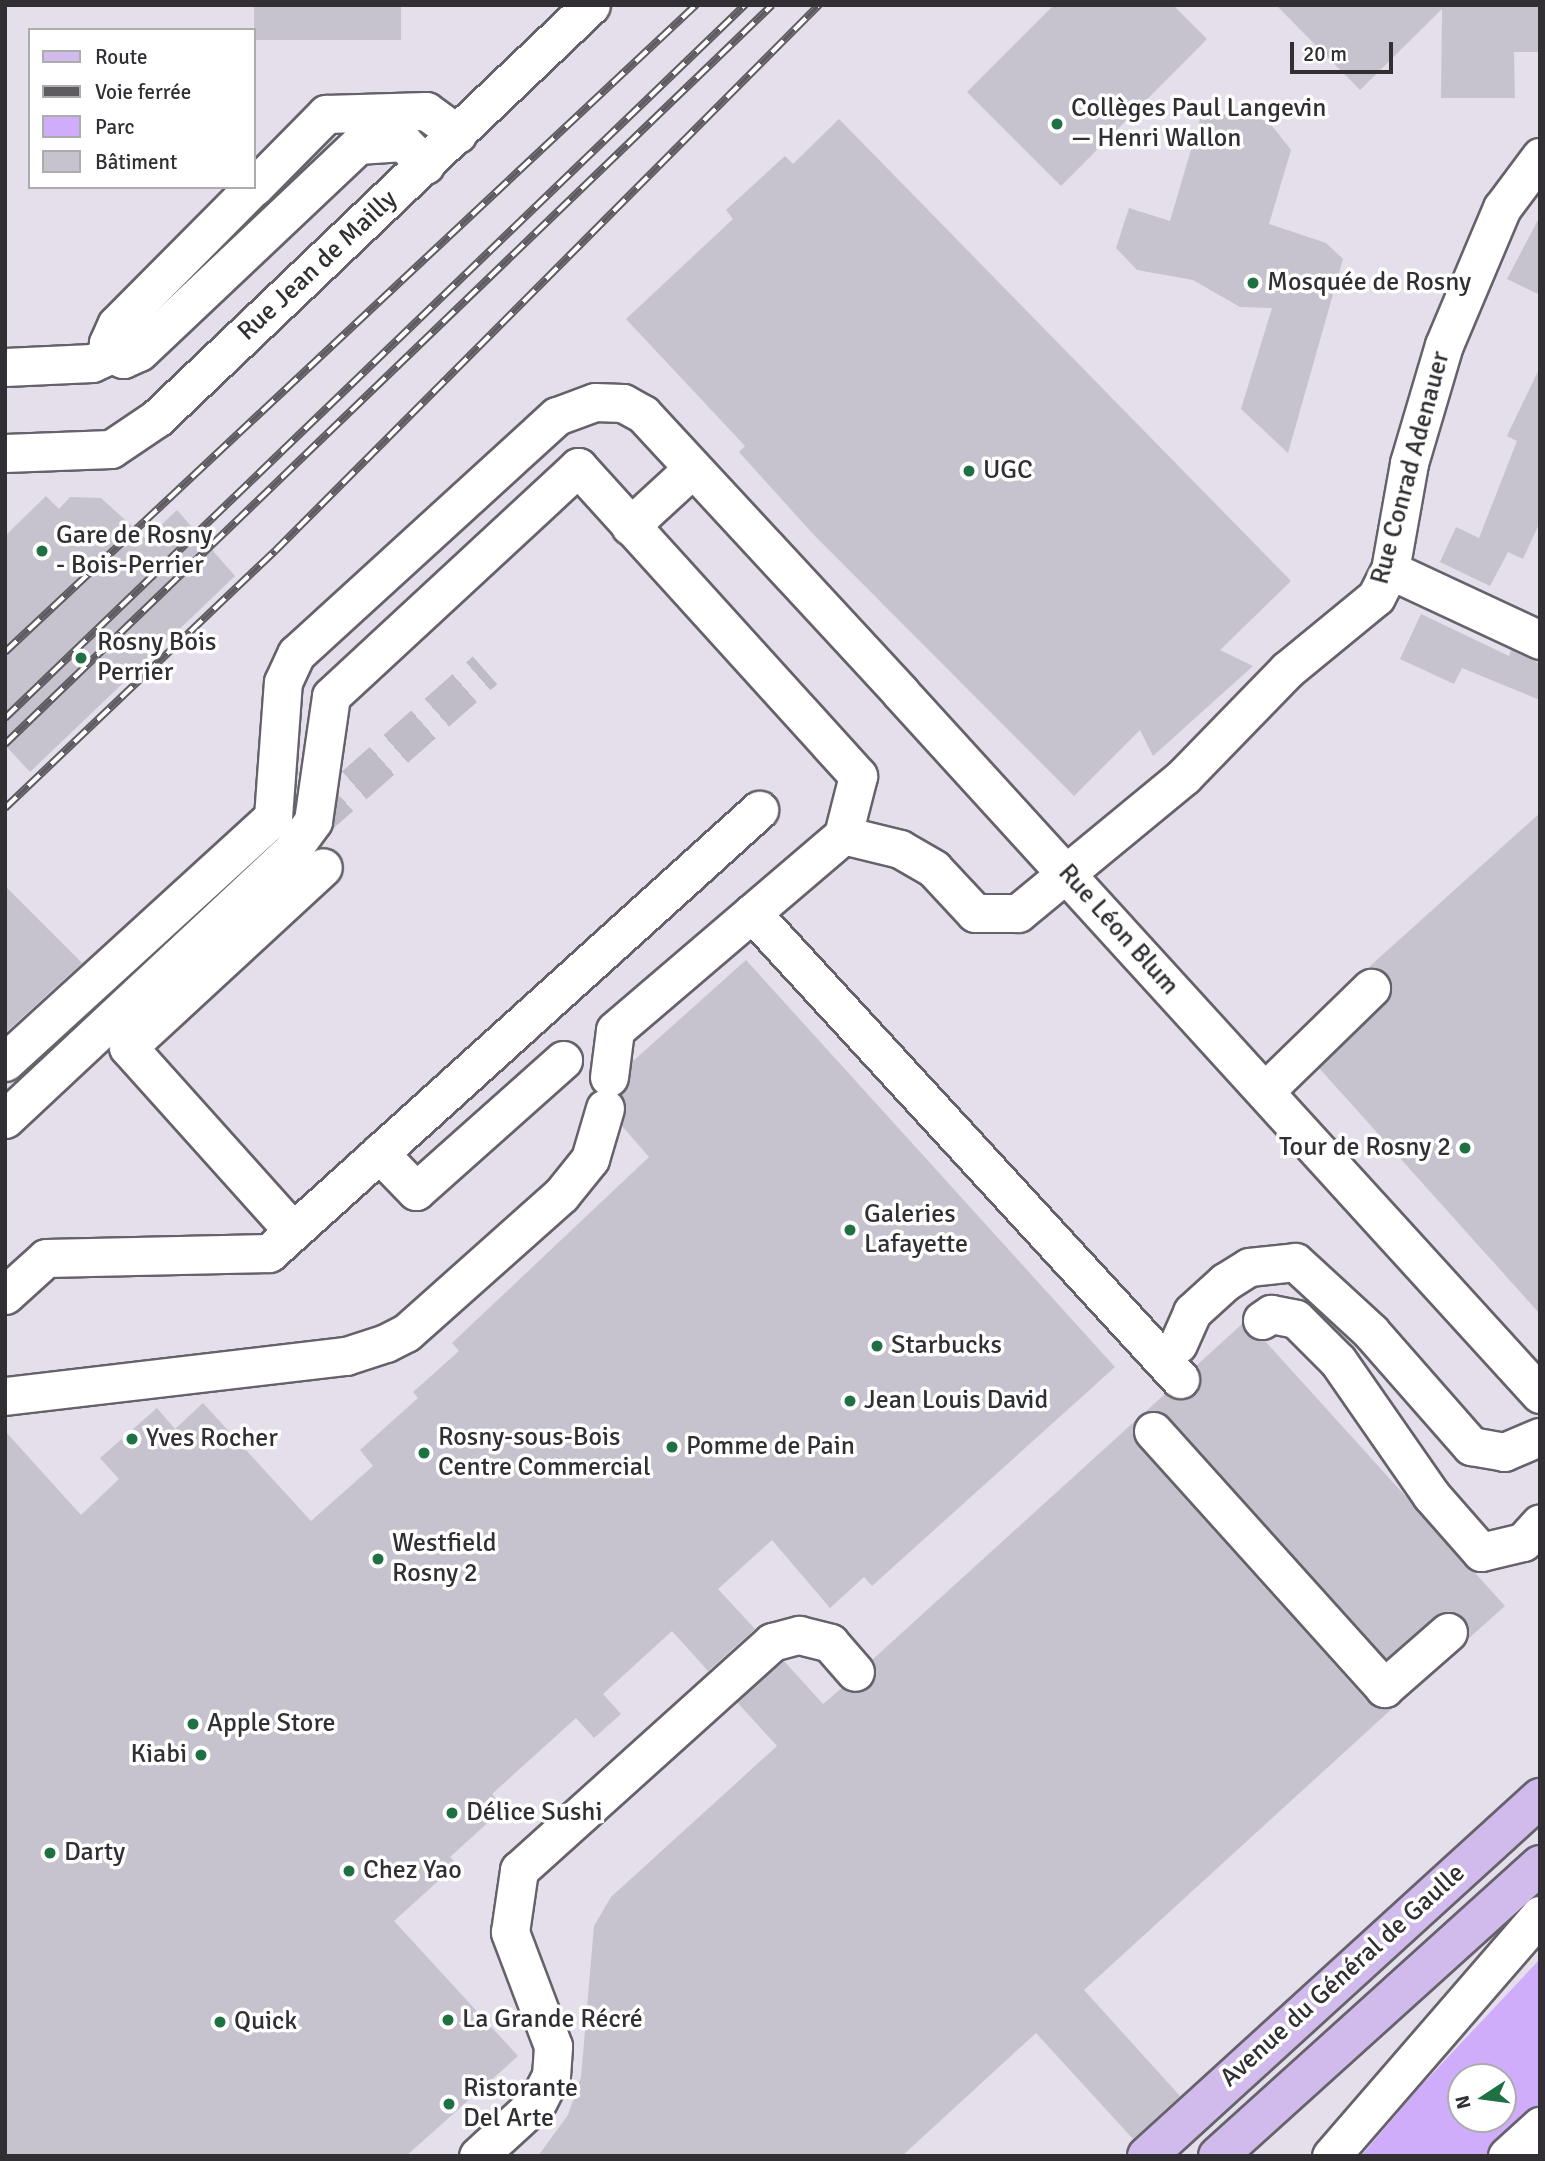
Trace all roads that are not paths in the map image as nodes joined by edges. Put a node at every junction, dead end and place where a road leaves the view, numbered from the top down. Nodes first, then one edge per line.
1 (591, 5) edge
2 (458, 134) junction
3 (1540, 157) edge
4 (425, 165) junction
5 (256, 184) edge
6 (1528, 186) edge
7 (251, 189) edge
8 (111, 354) junction
9 (5, 367) edge
10 (8, 453) edge
11 (692, 469) junction
12 (630, 526) junction
13 (1390, 570) junction
14 (1540, 640) edge
15 (759, 810) dead end
16 (843, 835) junction
17 (323, 867) dead end
18 (1069, 876) junction
19 (752, 913) junction
20 (1371, 988) dead end
21 (615, 1030) junction
22 (5, 1062) edge
23 (1265, 1091) junction
24 (5, 1119) edge
25 (379, 1153) junction
26 (293, 1231) junction
27 (5, 1295) edge
28 (1262, 1320) dead end
29 (1187, 1357) junction
30 (1338, 1361) junction
31 (1540, 1394) edge
32 (5, 1396) edge
33 (1153, 1430) dead end
34 (1540, 1437) edge
35 (1540, 1523) edge
36 (1448, 1632) dead end
37 (855, 1672) dead end
38 (1540, 1798) edge
39 (1540, 1865) edge
40 (1540, 1915) edge
41 (1540, 2126) edge
42 (478, 2156) edge
43 (1147, 2156) edge
44 (1218, 2156) edge
45 (1331, 2156) edge
46 (1507, 2156) edge

1 - 2 street, Rue Jean de Mailly
2 - 4 street, Rue Jean de Mailly
2 - 5 street
3 - 6 street, Rue Conrad Adenauer
4 - 8 street
4 - 10 street, Rue Jean de Mailly
6 - 13 street, Rue Conrad Adenauer
7 - 8 street
8 - 9 street
11 - 12 street
11 - 18 street, Rue Léon Blum
11 - 22 street, Rue Léon Blum
12 - 16 street
12 - 24 street
13 - 14 street
13 - 18 street, Rue Conrad Adenauer
15 - 25 street
16 - 18 street, Rue Conrad Adenauer
16 - 19 street
17 - 26 street
18 - 23 street, Rue Léon Blum
19 - 21 street
19 - 29 street
20 - 23 street
21 - 25 street
21 - 32 street
23 - 31 street, Rue Léon Blum
25 - 26 street
26 - 27 street
28 - 30 street
29 - 30 street
29 - 34 street
30 - 35 street
33 - 36 street
37 - 42 street
38 - 43 main road, Avenue du Général de Gaulle
39 - 44 main road, Avenue du Général de Gaulle
40 - 45 street
41 - 46 street

